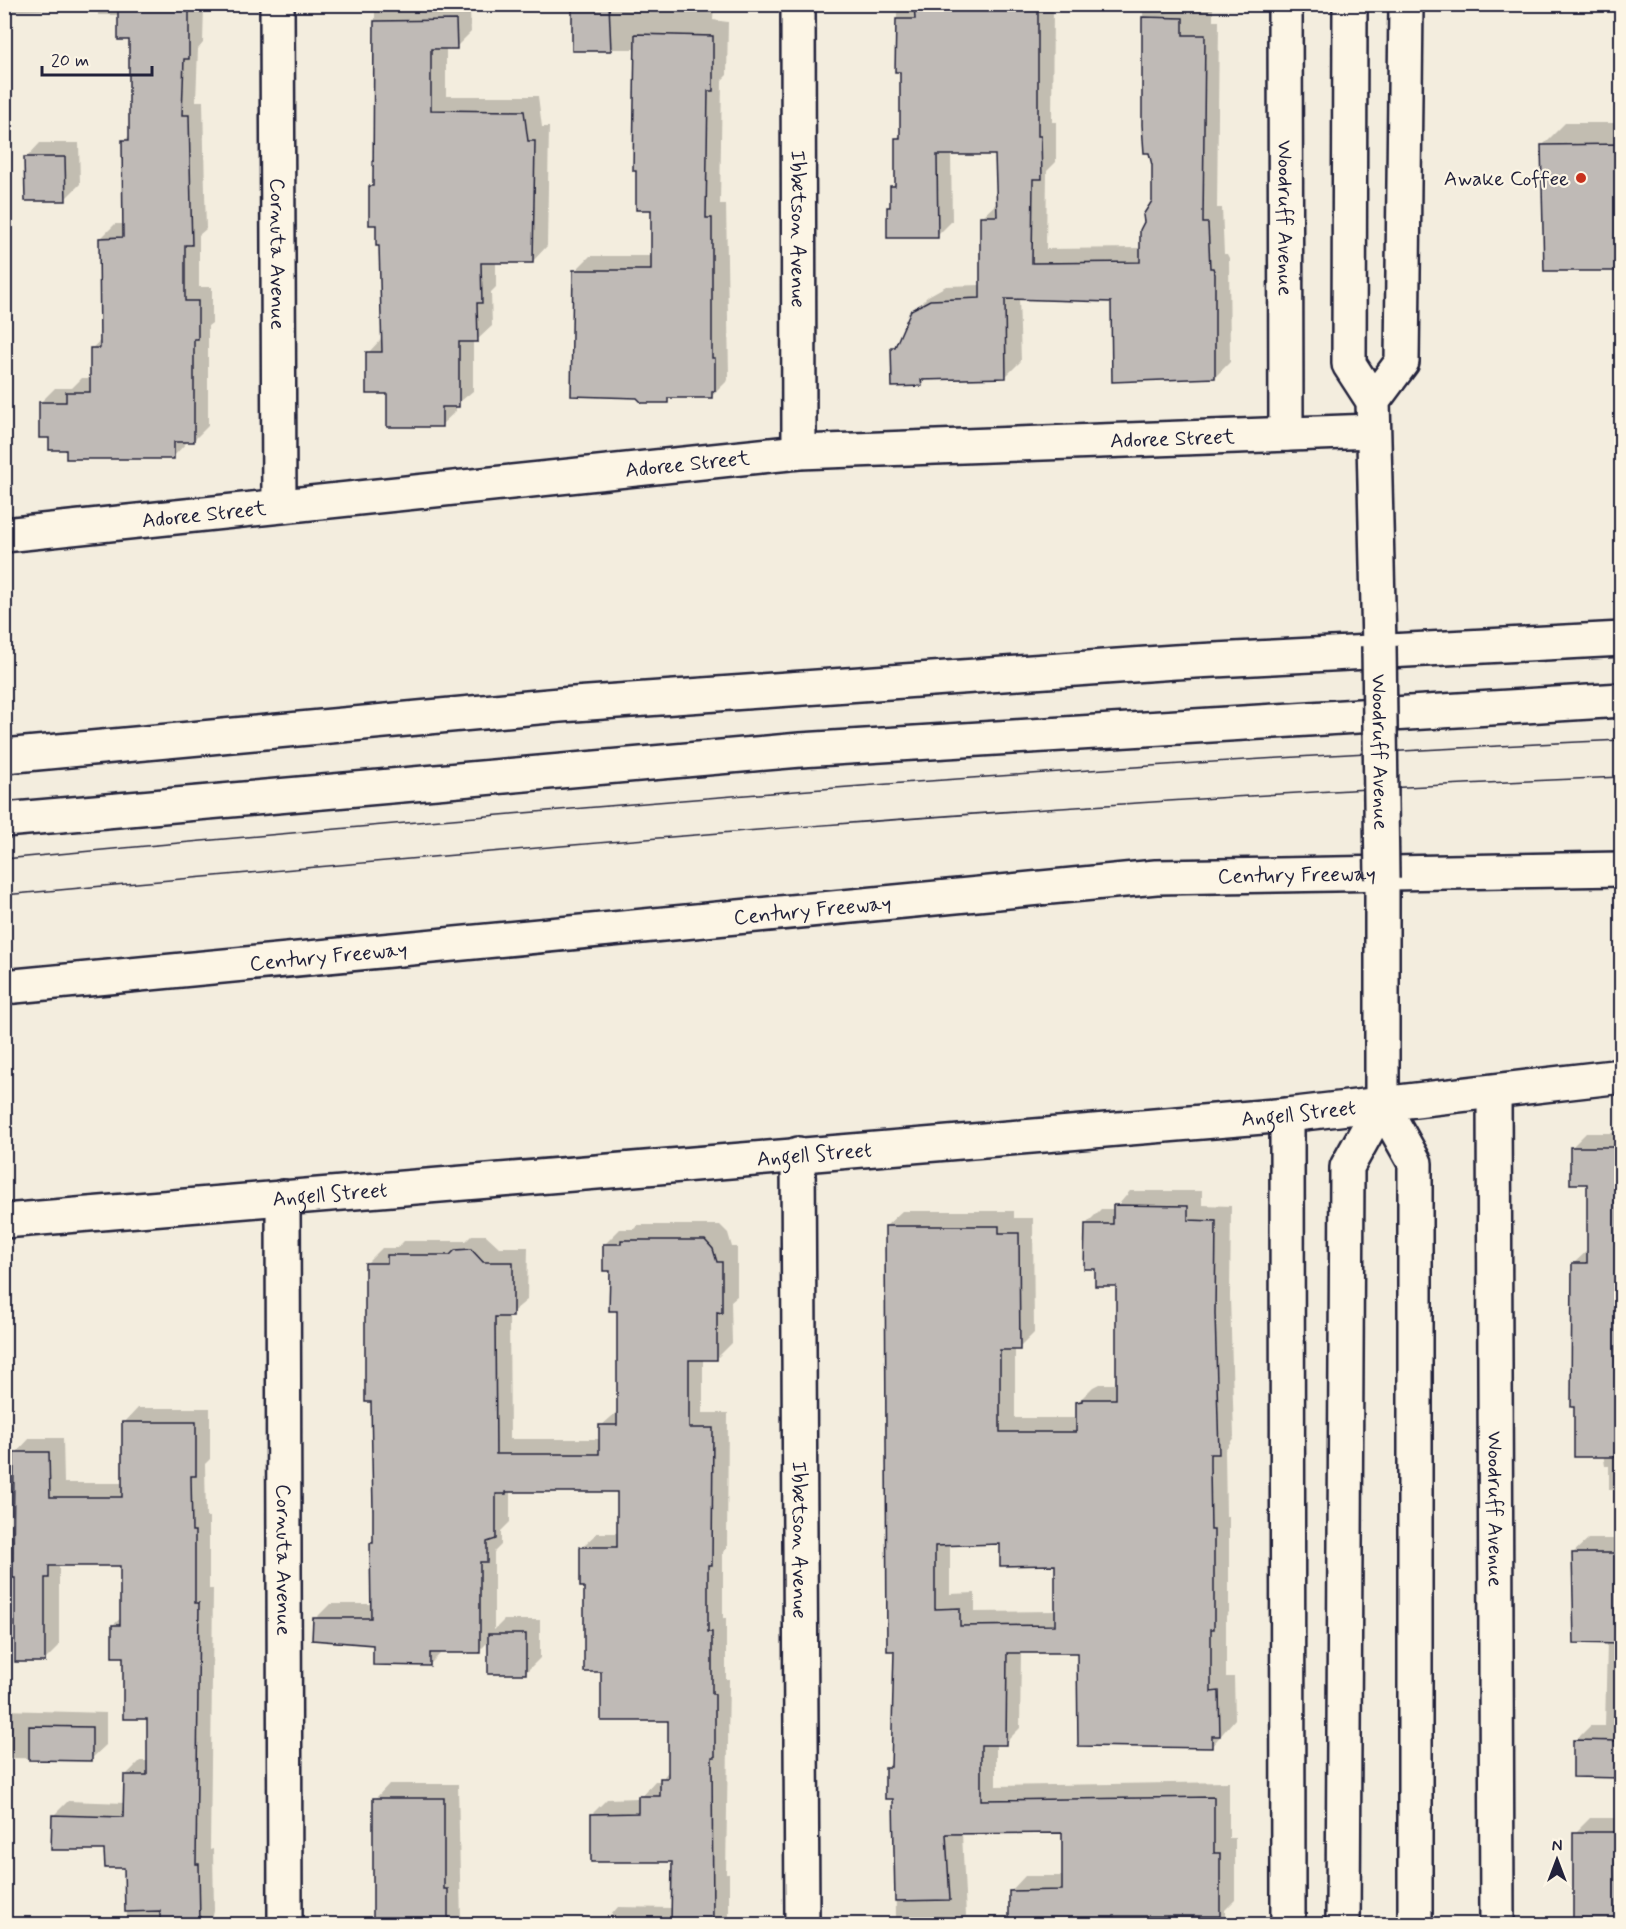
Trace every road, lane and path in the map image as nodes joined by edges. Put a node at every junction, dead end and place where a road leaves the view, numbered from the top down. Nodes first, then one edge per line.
1 (277, 4) edge
2 (798, 4) edge
3 (1286, 4) edge
4 (1350, 4) edge
5 (1406, 4) edge
6 (1373, 416) junction
7 (1286, 434) junction
8 (799, 452) junction
9 (279, 505) junction
10 (4, 535) edge
11 (1622, 639) edge
12 (1622, 700) edge
13 (4, 756) edge
14 (4, 820) edge
15 (1622, 869) edge
16 (4, 987) edge
17 (1622, 1076) edge
18 (1494, 1092) junction
19 (1382, 1104) junction
20 (1287, 1115) junction
21 (798, 1154) junction
22 (283, 1197) junction
23 (4, 1221) edge
24 (285, 1924) edge
25 (802, 1924) edge
26 (1288, 1924) edge
27 (1343, 1924) edge
28 (1415, 1924) edge
29 (1497, 1924) edge

1 - 9 main road, Cornuta Avenue
2 - 8 main road, Ibbetson Avenue
3 - 7 main road, Woodruff Avenue
4 - 6 main road
5 - 6 main road
6 - 7 main road, Adoree Street
6 - 19 main road, Woodruff Avenue, bridge
7 - 8 main road, Adoree Street
8 - 9 main road, Adoree Street
9 - 10 main road, Adoree Street
11 - 13 main road
12 - 14 main road
15 - 16 main road, Century Freeway
17 - 18 main road, Angell Street
18 - 19 main road, Angell Street
18 - 29 main road, Woodruff Avenue
19 - 20 main road, Angell Street
19 - 27 main road, Woodruff Avenue
19 - 28 main road, Woodruff Avenue
20 - 21 main road, Angell Street
20 - 26 main road
21 - 22 main road, Angell Street
21 - 25 main road, Ibbetson Avenue
22 - 23 main road, Angell Street
22 - 24 main road, Cornuta Avenue

